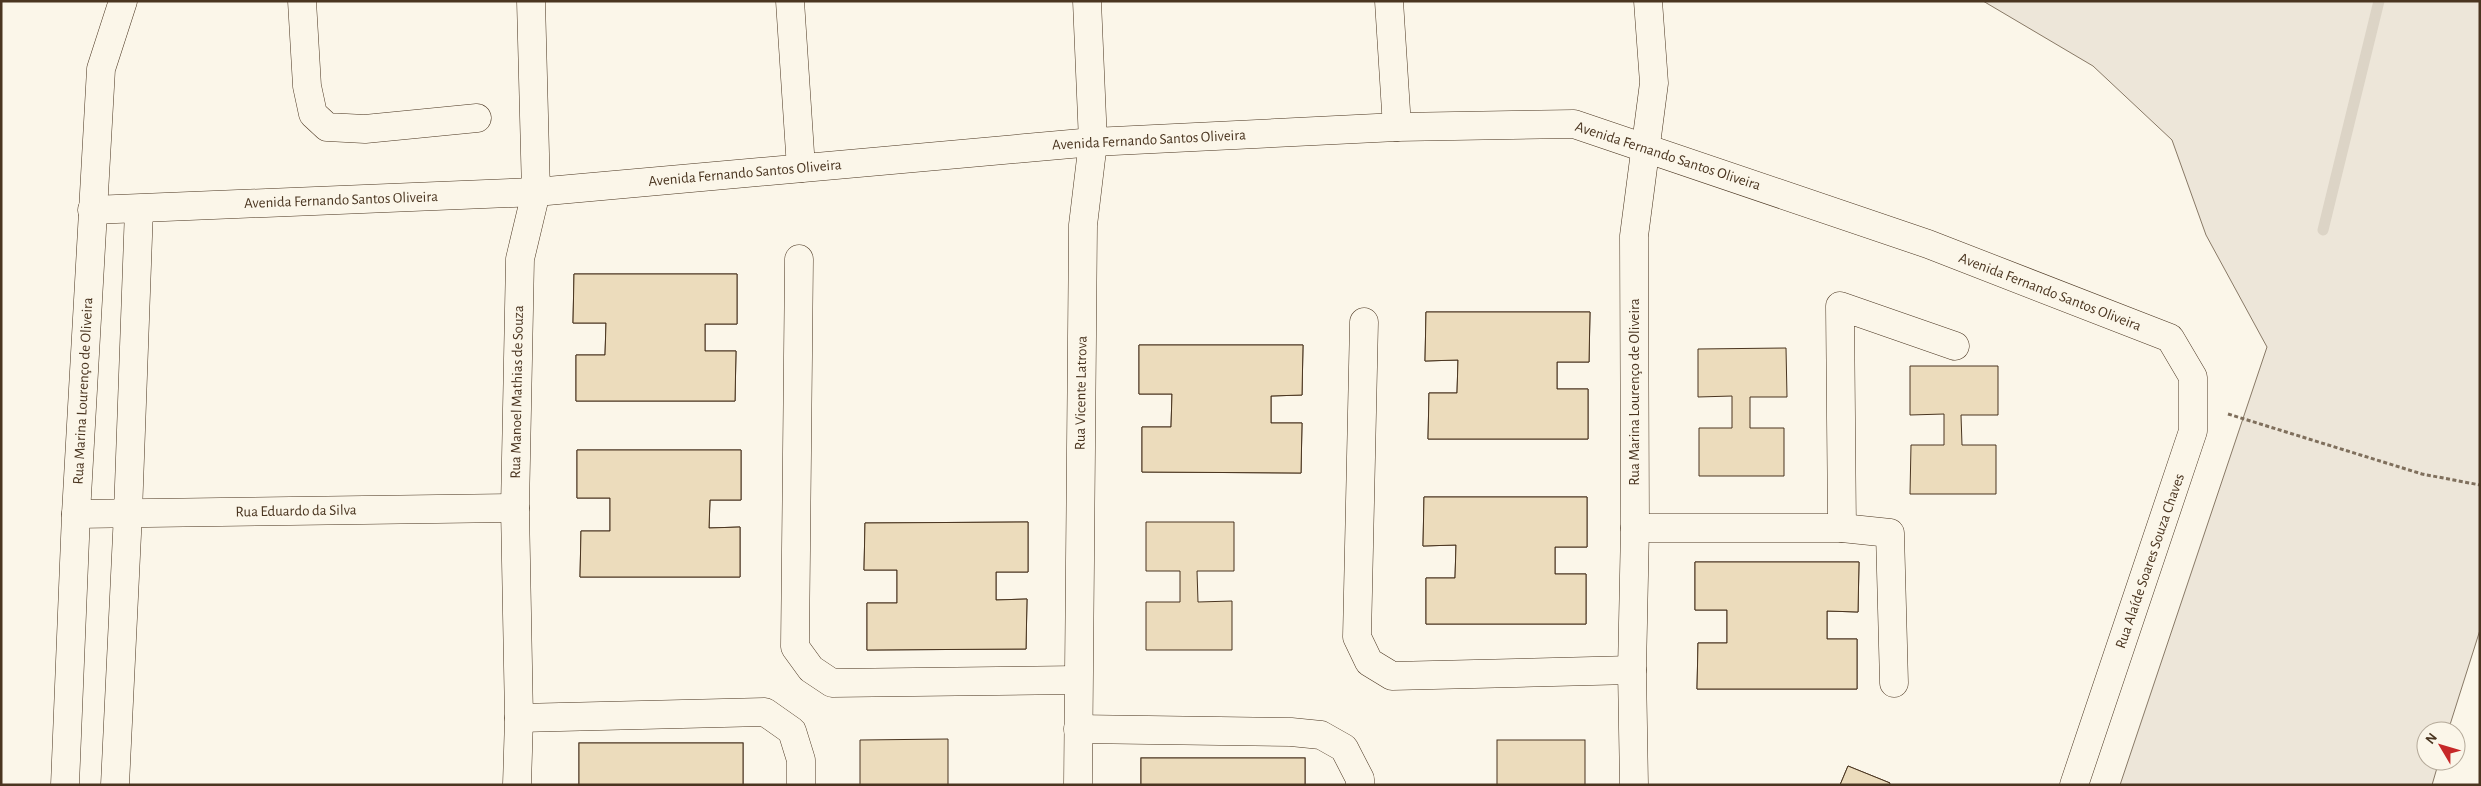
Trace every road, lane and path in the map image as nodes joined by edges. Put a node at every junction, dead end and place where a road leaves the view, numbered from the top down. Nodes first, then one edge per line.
1 (122, 1) edge
2 (302, 1) edge
3 (531, 1) edge
4 (790, 1) edge
5 (1088, 1) edge
6 (1389, 1) edge
7 (1648, 1) edge
8 (477, 118) dead end
9 (1397, 127) junction
10 (1093, 142) junction
11 (1646, 148) junction
12 (801, 168) junction
13 (536, 192) junction
14 (139, 209) junction
15 (92, 210) junction
16 (799, 259) dead end
17 (1364, 322) dead end
18 (2170, 338) joint
19 (1955, 346) dead end
20 (2194, 403) junction
21 (2480, 485) edge
22 (515, 508) junction
23 (128, 513) junction
24 (76, 514) junction
25 (1635, 528) junction
26 (1842, 528) junction
27 (1632, 670) junction
28 (1077, 680) junction
29 (1894, 683) dead end
30 (519, 718) junction
31 (1078, 728) junction
32 (66, 785) edge
33 (115, 785) edge
34 (517, 785) edge
35 (800, 785) edge
36 (1078, 785) edge
37 (1360, 785) edge
38 (1634, 785) edge
39 (2074, 785) edge

1 - 15 street, Rua Marina Lourenço de Oliveira
2 - 8 street
3 - 13 street, Rua Manoel Mathias de Souza
4 - 12 street
5 - 10 street, Rua Vicente Latrova
6 - 9 street
7 - 11 street, Rua Marina Lourenço de Oliveira
9 - 10 street, Avenida Fernando Santos Oliveira
9 - 11 street, Avenida Fernando Santos Oliveira
10 - 12 street, Avenida Fernando Santos Oliveira
10 - 28 street, Rua Vicente Latrova
11 - 18 street, Avenida Fernando Santos Oliveira
11 - 25 street, Rua Marina Lourenço de Oliveira
12 - 13 street, Avenida Fernando Santos Oliveira
13 - 14 street, Avenida Fernando Santos Oliveira
13 - 22 street, Rua Manoel Mathias de Souza
14 - 15 street, Avenida Fernando Santos Oliveira
14 - 23 street
15 - 24 street, Rua Marina Lourenço de Oliveira
16 - 28 street
17 - 27 street
18 - 20 street, Rua Alaíde Soares Souza Chaves
19 - 26 street
20 - 21 path
20 - 39 street, Rua Alaíde Soares Souza Chaves
22 - 23 street, Rua Eduardo da Silva
22 - 30 street, Rua Manoel Mathias de Souza
23 - 24 street, Rua Eduardo da Silva
23 - 33 street
24 - 32 street, Rua Marina Lourenço de Oliveira
25 - 26 street
25 - 27 street, Rua Marina Lourenço de Oliveira
26 - 29 street
27 - 38 street, Rua Marina Lourenço de Oliveira
28 - 31 street, Rua Vicente Latrova
30 - 34 street, Rua Manoel Mathias de Souza
30 - 35 street
31 - 36 street, Rua Vicente Latrova
31 - 37 street

